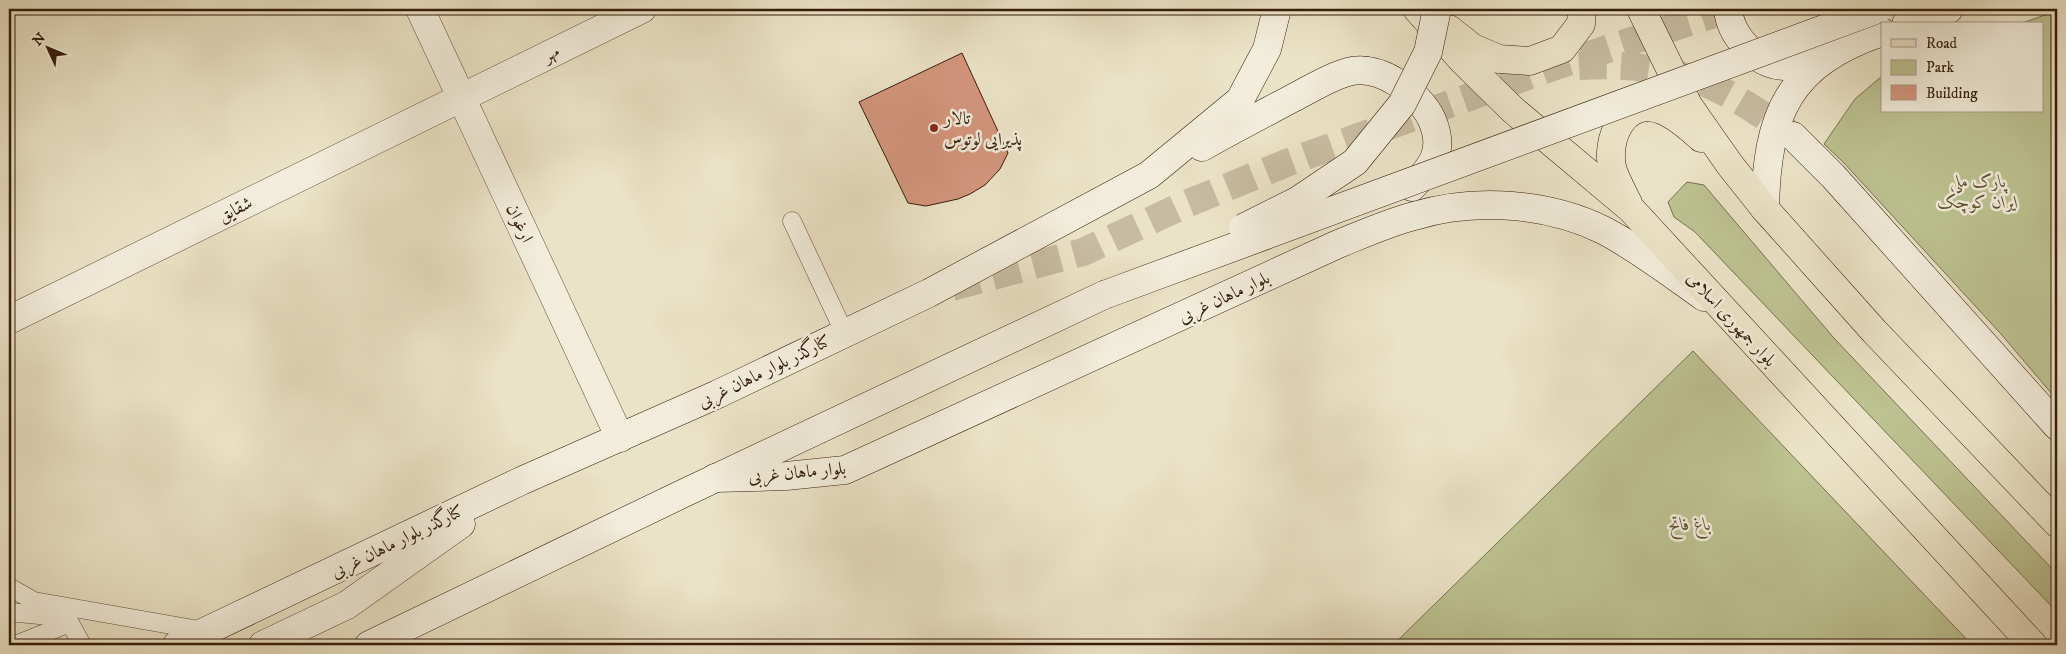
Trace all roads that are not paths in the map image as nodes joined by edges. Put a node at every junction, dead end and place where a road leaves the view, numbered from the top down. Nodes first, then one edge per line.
1 (420, 9) edge
2 (642, 9) edge
3 (1277, 9) edge
4 (1417, 9) edge
5 (1429, 9) edge
6 (1437, 9) edge
7 (1582, 9) edge
8 (1641, 9) edge
9 (1728, 9) edge
10 (1878, 9) edge
11 (1949, 9) edge
12 (1912, 22) edge
13 (1881, 32) edge
14 (1852, 45) junction
15 (461, 97) junction
16 (1793, 136) tunnel mouth
17 (1730, 165) junction
18 (1149, 175) junction
19 (1631, 209) junction
20 (1765, 209) junction
21 (792, 221) dead end
22 (1336, 245) junction
23 (1104, 295) junction
24 (1725, 311) junction
25 (9, 320) edge
26 (844, 332) junction
27 (2057, 426) edge
28 (620, 438) junction
29 (715, 478) junction
30 (521, 481) junction
31 (2057, 522) edge
32 (9, 586) edge
33 (9, 612) edge
34 (70, 623) junction
35 (208, 632) junction
36 (15, 645) edge
37 (82, 645) edge
38 (177, 645) edge
39 (263, 645) edge
40 (368, 645) edge
41 (2033, 645) edge

1 - 15 main road, ارغوان
2 - 15 main road, مهر
3 - 18 main road, کنارگذر بلوار ماهان غربی
4 - 19 main road, بلوار جمهوری اسلامی
5 - 7 main road
6 - 23 main road, bridge
8 - 17 main road
9 - 14 main road
10 - 23 main road, bridge
11 - 12 main road
13 - 14 main road
14 - 20 main road
15 - 25 main road, شقایق
15 - 28 main road, ارغوان
16 - 27 main road
17 - 19 main road
17 - 20 main road
18 - 22 main road
18 - 26 main road, کنارگذر بلوار ماهان غربی
19 - 24 main road, بلوار جمهوری اسلامی
20 - 31 main road
21 - 26 lane
22 - 24 main road, بلوار ماهان غربی
22 - 29 main road, بلوار ماهان غربی
23 - 29 main road, بلوار ماهان غربی
24 - 41 main road, بلوار جمهوری اسلامی
26 - 28 main road, کنارگذر بلوار ماهان غربی
28 - 30 main road, کنارگذر بلوار ماهان غربی
29 - 40 main road, بلوار ماهان غربی
30 - 35 main road, کنارگذر بلوار ماهان غربی
30 - 39 main road
32 - 35 lane
33 - 34 lane
34 - 36 lane
34 - 37 lane
35 - 38 main road, کنارگذر بلوار ماهان غربی

